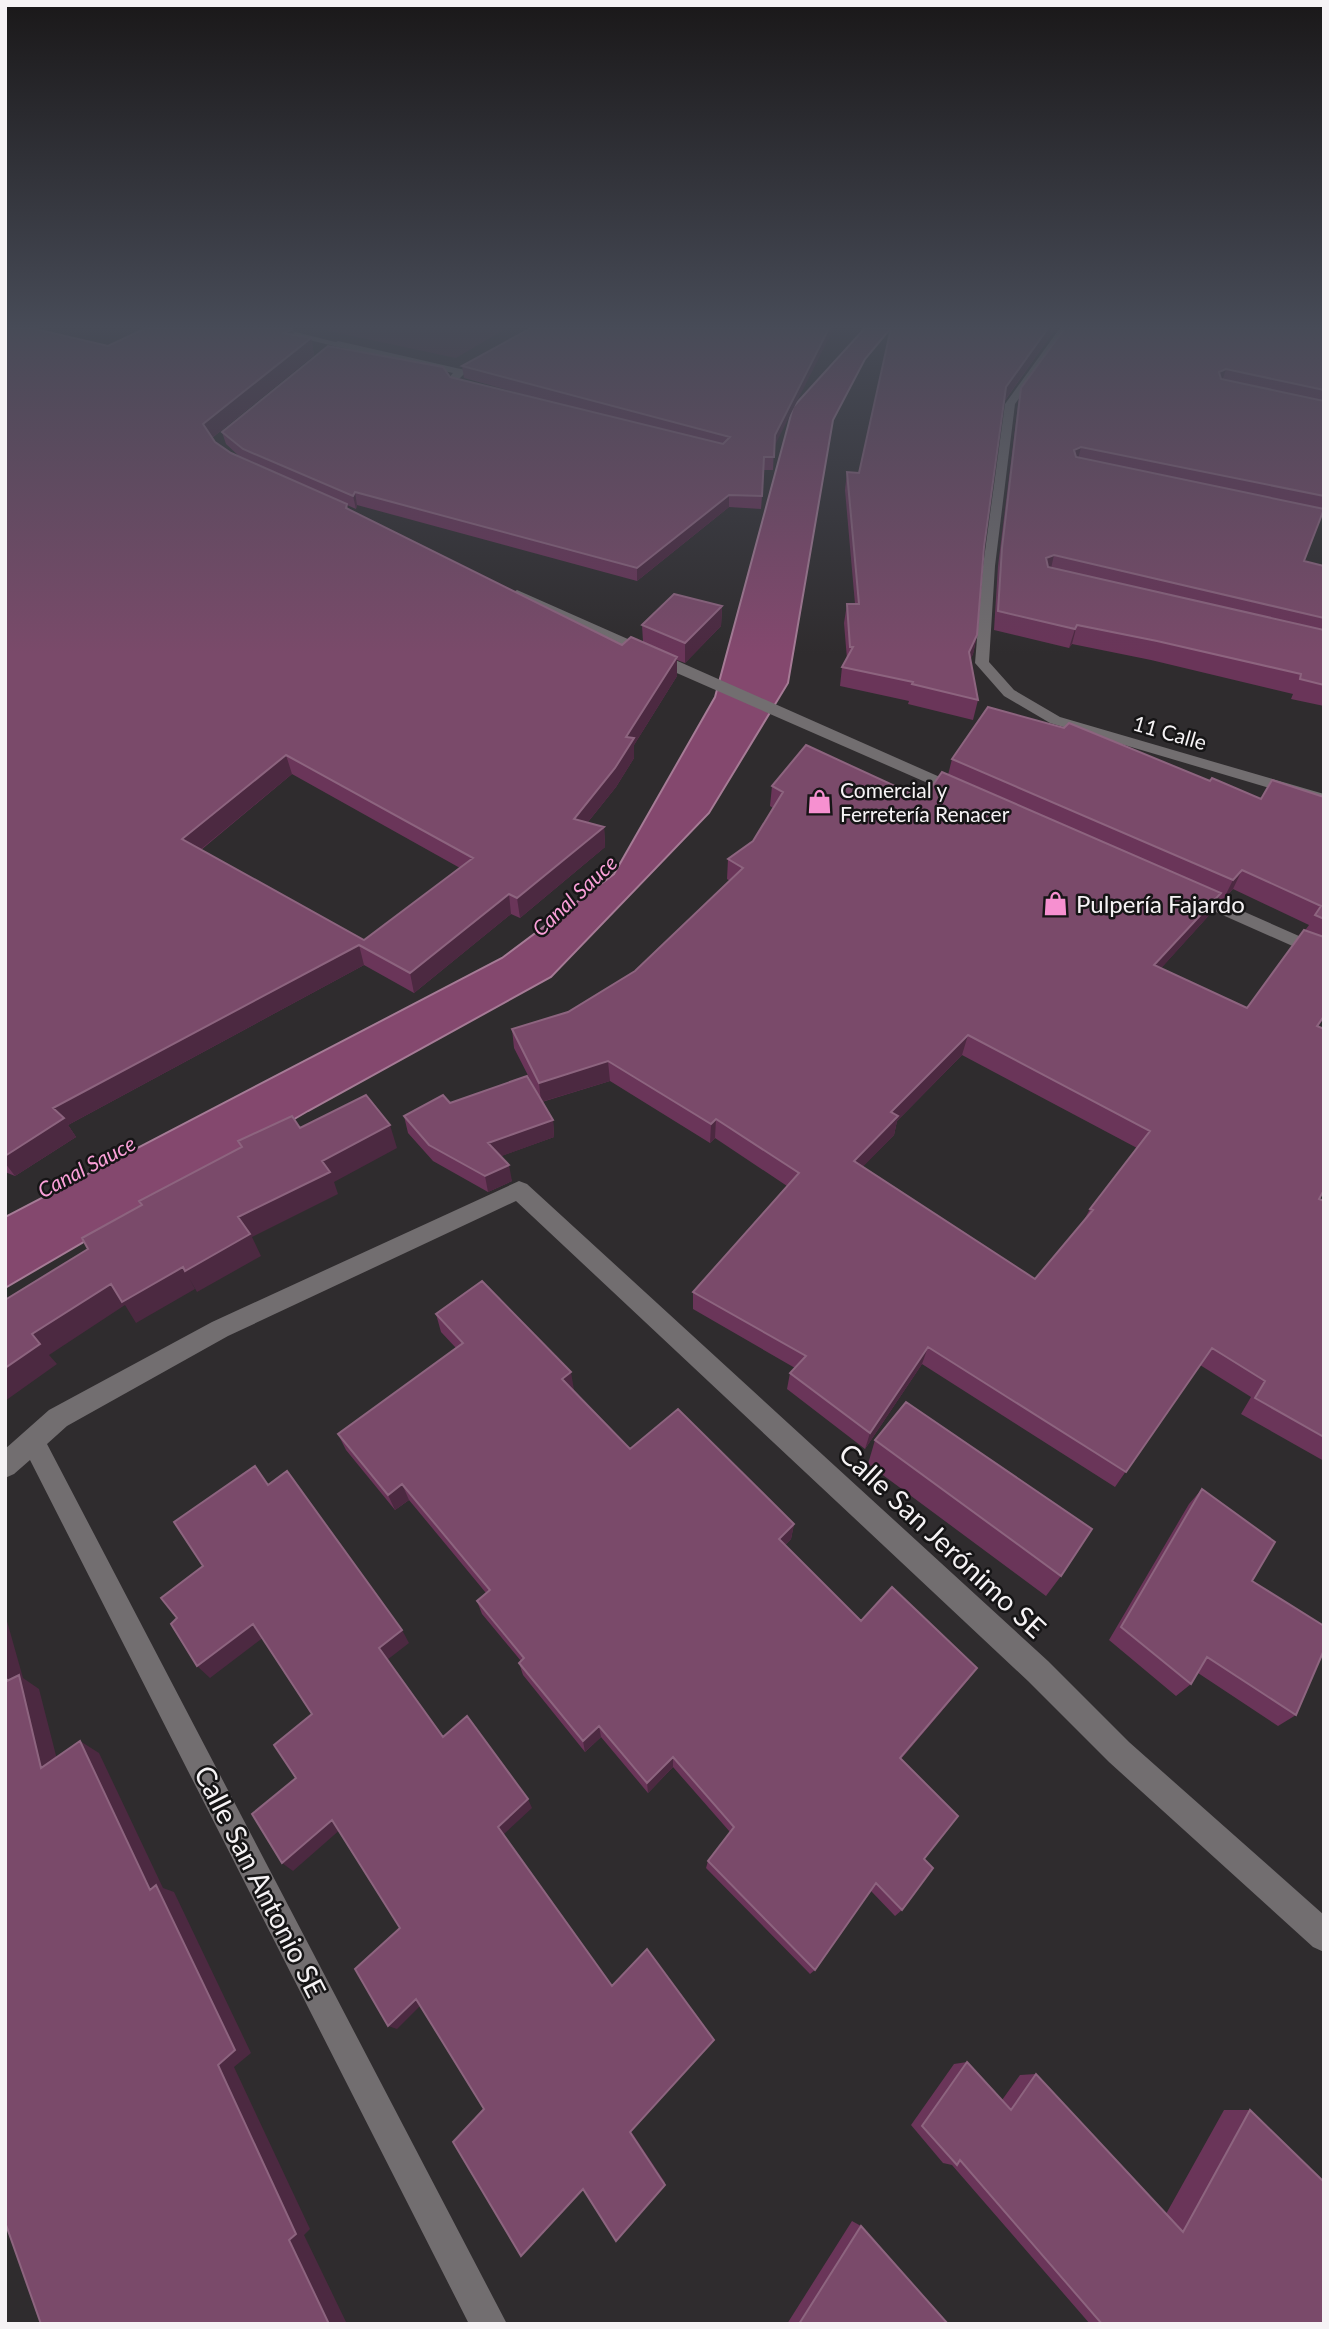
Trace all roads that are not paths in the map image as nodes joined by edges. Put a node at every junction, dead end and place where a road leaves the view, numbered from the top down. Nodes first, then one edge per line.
1 (1006, 437) edge
2 (508, 589) edge
3 (971, 796) edge
4 (1324, 799) edge
5 (1167, 884) edge
6 (1324, 954) edge
7 (32, 1439) junction
8 (5, 1466) edge
9 (1324, 1936) edge
10 (489, 2324) edge

1 - 4 street, 11 Calle
2 - 3 street
5 - 6 street
7 - 8 street
7 - 9 street, Calle San Jerónimo SE
7 - 10 street, Calle San Antonio SE

